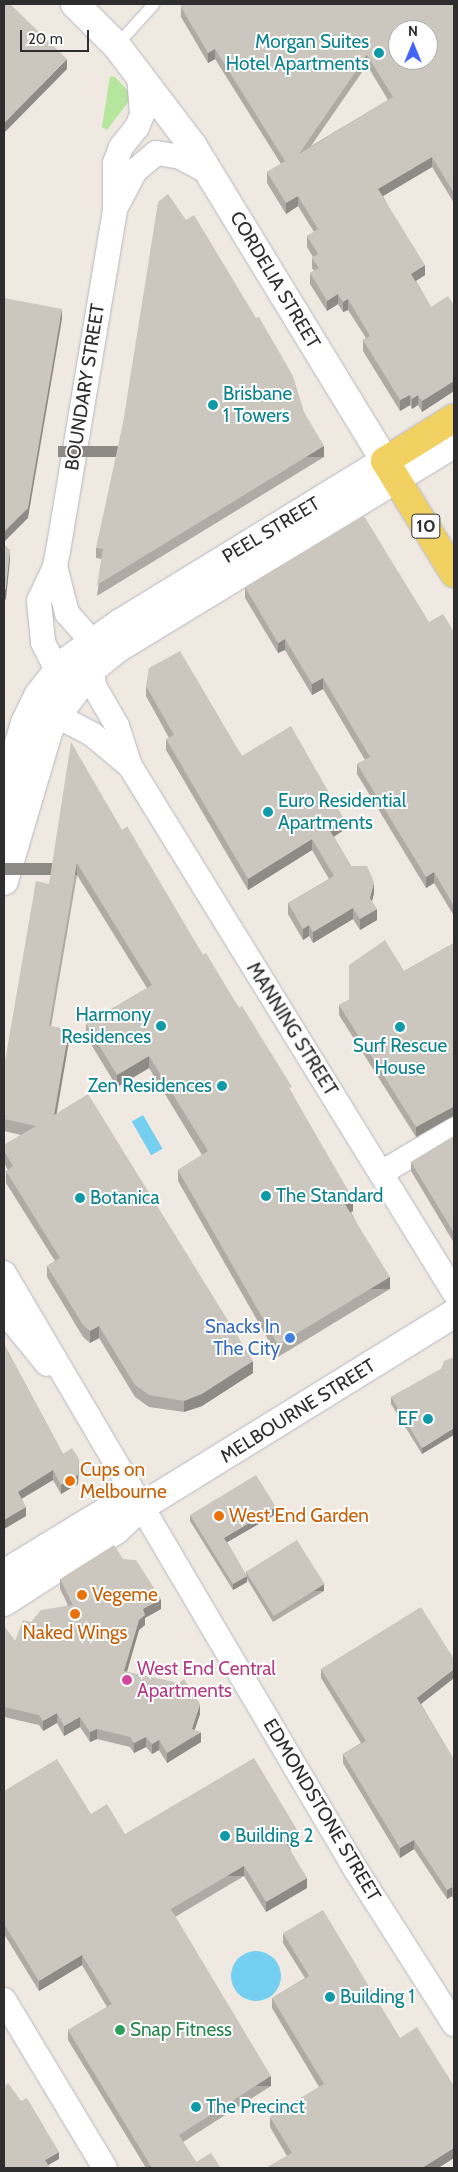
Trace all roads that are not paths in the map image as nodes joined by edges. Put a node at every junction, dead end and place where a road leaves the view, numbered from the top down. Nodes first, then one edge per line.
1 (75, 4) edge
2 (153, 4) edge
3 (116, 45) junction
4 (139, 74) junction
5 (210, 173) junction
6 (115, 208) junction
7 (454, 418) edge
8 (454, 444) edge
9 (391, 470) junction
10 (55, 566) junction
11 (454, 573) edge
12 (90, 656) junction
13 (57, 670) junction
14 (60, 710) junction
15 (130, 766) junction
16 (4, 826) edge
17 (4, 881) edge
18 (454, 1130) edge
19 (381, 1174) junction
20 (4, 1273) edge
21 (454, 1292) edge
22 (4, 1311) edge
23 (454, 1314) edge
24 (69, 1387) junction
25 (141, 1507) junction
26 (4, 1574) edge
27 (4, 1602) edge
28 (4, 2000) edge
29 (454, 2024) edge
30 (105, 2168) edge

1 - 3 main road, CORDELIA STREET
2 - 3 lane
3 - 4 main road, CORDELIA STREET
4 - 5 main road, CORDELIA STREET
4 - 6 street, BOUNDARY STREET
5 - 6 street, BOUNDARY STREET
5 - 9 main road, CORDELIA STREET
6 - 10 street, BOUNDARY STREET
7 - 9 main road, PEEL STREET
8 - 9 main road, PEEL STREET
9 - 11 main road, CORDELIA STREET / 10
9 - 12 main road, PEEL STREET
10 - 12 street, BOUNDARY STREET
10 - 13 street, BOUNDARY STREET
12 - 13 main road
12 - 14 main road
12 - 15 street, MANNING STREET
13 - 14 main road
13 - 16 main road
14 - 15 street, MANNING STREET
14 - 17 main road
15 - 19 street, MANNING STREET
18 - 19 street
19 - 21 street, MANNING STREET
20 - 24 street, EDMONDSTONE STREET
22 - 24 street, EDMONDSTONE STREET
23 - 25 main road, MELBOURNE STREET
24 - 25 street, EDMONDSTONE STREET
25 - 26 main road, MELBOURNE STREET
25 - 27 main road, MELBOURNE STREET
25 - 29 street, EDMONDSTONE STREET
28 - 30 street

